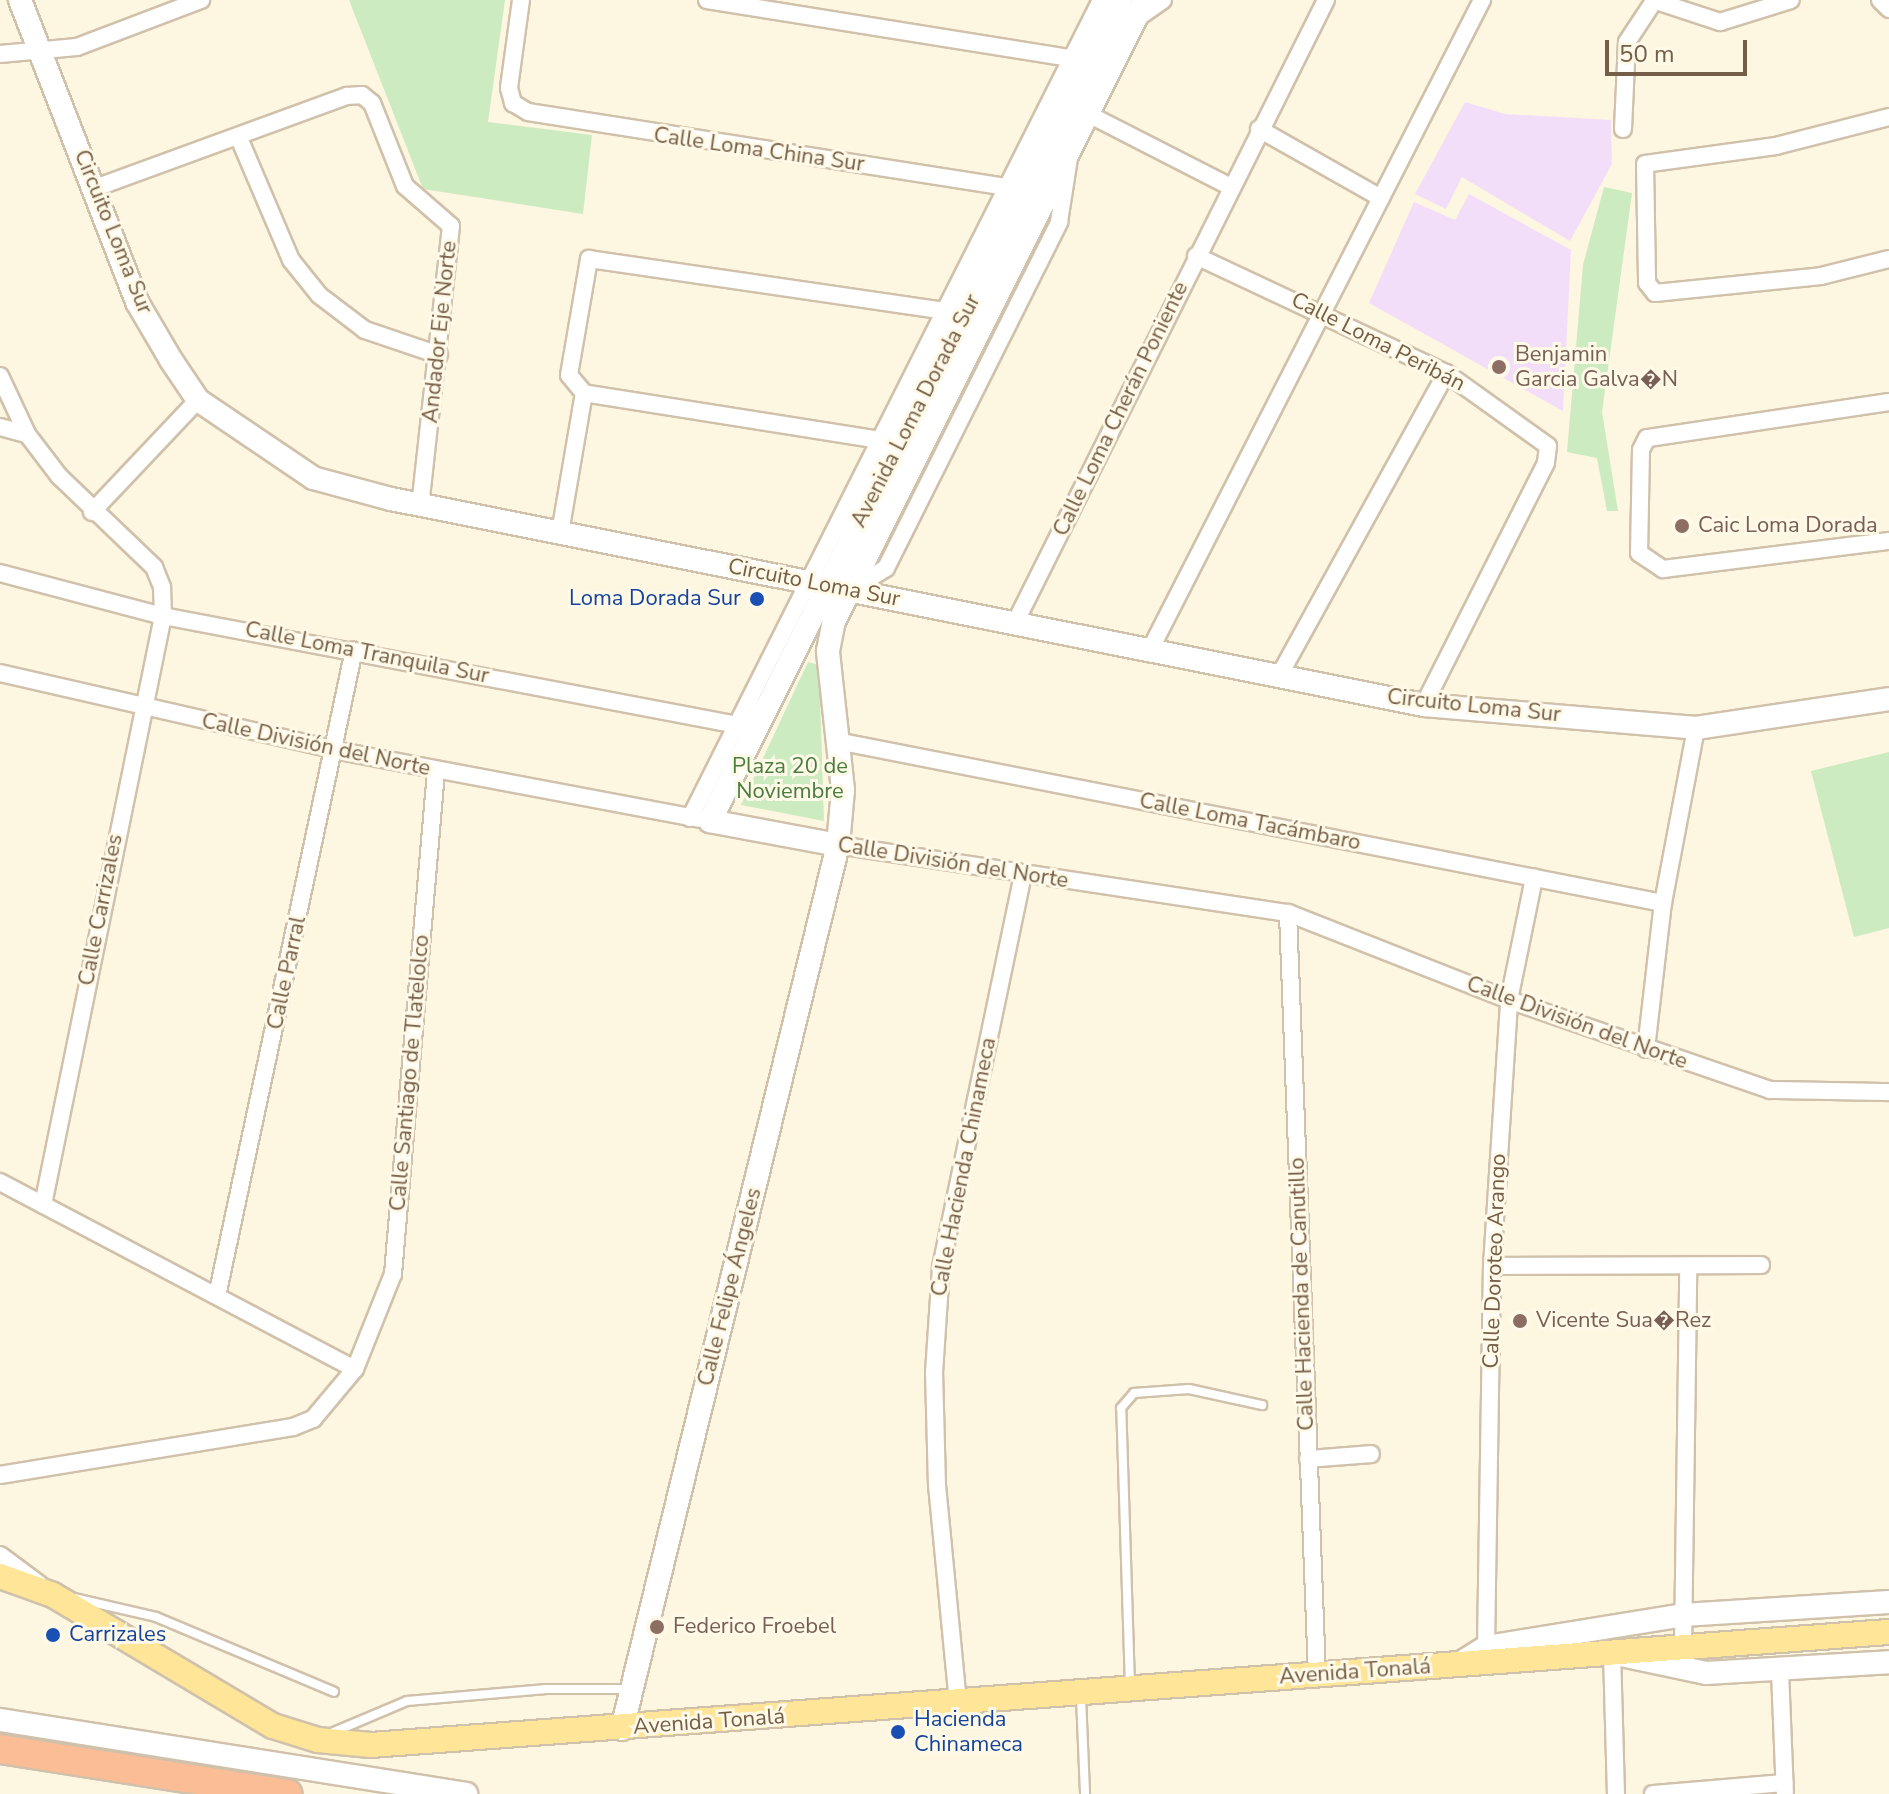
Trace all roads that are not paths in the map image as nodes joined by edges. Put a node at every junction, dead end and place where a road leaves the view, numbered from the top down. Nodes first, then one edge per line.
1 (20, 0) edge
2 (201, 0) edge
3 (521, 0) edge
4 (707, 0) edge
5 (1101, 0) edge
6 (1121, 0) edge
7 (1163, 0) edge
8 (1326, 0) edge
9 (1482, 0) edge
10 (1654, 0) edge
11 (1791, 0) edge
12 (1880, 0) edge
13 (1889, 9) edge
14 (1140, 10) edge
15 (39, 50) junction
16 (0, 54) edge
17 (1081, 60) junction
18 (1889, 117) edge
19 (1078, 121) junction
20 (1259, 129) junction
21 (1623, 129) dead end
22 (239, 138) junction
23 (1232, 185) junction
24 (1007, 187) junction
25 (95, 188) junction
26 (1381, 198) junction
27 (1196, 256) junction
28 (1889, 259) edge
29 (945, 311) junction
30 (1325, 312) junction
31 (439, 355) junction
32 (1446, 373) junction
33 (0, 376) edge
34 (579, 390) junction
35 (198, 400) junction
36 (1889, 402) edge
37 (0, 427) edge
38 (27, 434) junction
39 (880, 440) junction
40 (420, 505) junction
41 (92, 512) junction
42 (560, 533) junction
43 (1889, 541) edge
44 (0, 573) edge
45 (829, 586) junction
46 (163, 616) junction
47 (1015, 623) junction
48 (354, 650) junction
49 (1150, 650) junction
50 (0, 673) edge
51 (1279, 676) junction
52 (1889, 699) edge
53 (1424, 705) junction
54 (140, 708) junction
55 (737, 725) junction
56 (1696, 728) junction
57 (837, 741) junction
58 (335, 750) junction
59 (436, 771) junction
60 (700, 819) junction
61 (838, 845) junction
62 (1023, 874) junction
63 (1534, 878) junction
64 (1663, 903) junction
65 (1288, 913) junction
66 (1509, 1000) junction
67 (1646, 1049) junction
68 (1889, 1092) edge
69 (0, 1182) edge
70 (43, 1205) junction
71 (1761, 1265) dead end
72 (1492, 1266) junction
73 (1688, 1266) junction
74 (217, 1296) junction
75 (355, 1369) junction
76 (1262, 1405) dead end
77 (1371, 1454) dead end
78 (1308, 1459) junction
79 (0, 1475) edge
80 (0, 1555) edge
81 (0, 1576) edge
82 (53, 1595) junction
83 (1889, 1602) edge
84 (1683, 1615) junction
85 (1889, 1632) edge
86 (1486, 1647) junction
87 (1683, 1647) junction
88 (1612, 1652) junction
89 (1889, 1662) edge
90 (1459, 1664) junction
91 (1780, 1671) junction
92 (1317, 1675) junction
93 (1130, 1688) junction
94 (632, 1689) junction
95 (334, 1692) dead end
96 (1081, 1692) junction
97 (958, 1703) junction
98 (0, 1720) edge
99 (622, 1729) junction
100 (318, 1740) junction
101 (0, 1749) edge
102 (1785, 1788) edge
103 (288, 1794) edge
104 (466, 1794) edge
105 (1085, 1794) edge
106 (1616, 1794) edge
107 (1653, 1794) edge

1 - 15 street, Circuito Loma Sur
2 - 15 street
3 - 24 street, Calle Loma China Sur
4 - 17 street
5 - 17 street, Avenida Loma Dorada Sur
6 - 17 street, Avenida Loma Dorada Sur
7 - 14 street, Avenida Loma Dorada Sur
8 - 20 street, Calle Loma Cherán Poniente
9 - 26 street
10 - 11 street
10 - 21 street
12 - 13 street
14 - 19 street, Avenida Loma Dorada Sur
15 - 16 street
15 - 25 street, Circuito Loma Sur
17 - 19 street, Avenida Loma Dorada Sur
17 - 24 street, Avenida Loma Dorada Sur
18 - 28 street
19 - 23 street
19 - 45 street, Avenida Loma Dorada Sur
19 - 45 street, Avenida Loma Dorada Sur
20 - 23 street, Calle Loma Cherán Poniente
20 - 26 street
22 - 25 street
22 - 31 street
22 - 31 street, Andador Eje Norte
23 - 27 street, Calle Loma Cherán Poniente
24 - 29 street, Avenida Loma Dorada Sur
25 - 35 street, Circuito Loma Sur
26 - 30 street
27 - 30 street, Calle Loma Peribán
27 - 47 street, Calle Loma Cherán Poniente
29 - 34 street
29 - 39 street, Avenida Loma Dorada Sur
30 - 32 street, Calle Loma Peribán
30 - 49 street
31 - 40 street, Andador Eje Norte
32 - 51 street
32 - 53 street, Calle Loma Peribán
33 - 38 street
34 - 39 street
34 - 42 street
35 - 40 street, Circuito Loma Sur
35 - 41 street
36 - 43 street
37 - 38 street
38 - 41 street
39 - 45 street, Avenida Loma Dorada Sur
40 - 42 street, Circuito Loma Sur
41 - 46 street
42 - 45 street, Circuito Loma Sur
44 - 46 street, Calle Loma Tranquila Sur
45 - 47 street, Circuito Loma Sur
45 - 55 street, Avenida Loma Dorada Sur
45 - 57 street, Avenida Loma Dorada Sur
45 - 60 street, Avenida Loma Dorada Sur
46 - 48 street, Calle Loma Tranquila Sur
46 - 54 street, Calle Carrizales
47 - 49 street, Circuito Loma Sur
48 - 55 street, Calle Loma Tranquila Sur
48 - 58 street, Calle Parral
49 - 51 street, Circuito Loma Sur
50 - 54 street, Calle División del Norte
51 - 53 street, Circuito Loma Sur
52 - 56 street, Circuito Loma Sur
53 - 56 street, Circuito Loma Sur
54 - 58 street, Calle División del Norte
54 - 70 street, Calle Carrizales
55 - 60 street, Avenida Loma Dorada Sur
56 - 64 street
57 - 61 street, Avenida Loma Dorada Sur
57 - 63 street, Calle Loma Tacámbaro
58 - 59 street, Calle División del Norte
58 - 74 street, Calle Parral
59 - 60 street, Calle División del Norte
59 - 75 street, Calle Santiago de Tlatelolco
60 - 61 street, Calle División del Norte
61 - 62 street, Calle División del Norte
61 - 94 street, Calle Felipe Ángeles
62 - 65 street, Calle División del Norte
62 - 97 street, Calle Hacienda Chinameca
63 - 64 street, Calle Loma Tacámbaro
63 - 66 street, Calle Doroteo Arango
64 - 67 street
65 - 66 street, Calle División del Norte
65 - 78 street, Calle Hacienda de Canutillo
66 - 67 street, Calle División del Norte
66 - 72 street, Calle Doroteo Arango
67 - 68 street, Calle División del Norte
69 - 70 street
70 - 74 street
71 - 73 street
72 - 73 street
72 - 86 street, Calle Doroteo Arango
73 - 84 street
74 - 75 street
75 - 79 street
76 - 93 lane
77 - 78 street
78 - 92 street, Calle Hacienda de Canutillo
80 - 82 street
81 - 82 main road, Avenida Tonalá
82 - 95 lane
82 - 100 main road, Avenida Tonalá
83 - 84 street, Avenida Tonalá
84 - 86 street, Avenida Tonalá
84 - 87 street
85 - 87 main road, Avenida Tonalá
86 - 90 street, Avenida Tonalá
87 - 88 main road, Avenida Tonalá
88 - 90 main road, Avenida Tonalá
88 - 91 street, Avenida Tonalá
88 - 106 street
89 - 91 street, Avenida Tonalá
90 - 92 main road, Avenida Tonalá
91 - 102 street
92 - 93 main road, Avenida Tonalá
93 - 96 main road, Avenida Tonalá
94 - 99 street, Calle Felipe Ángeles
94 - 100 lane
96 - 97 main road, Avenida Tonalá
96 - 105 lane
97 - 99 main road, Avenida Tonalá
98 - 104 street
99 - 100 main road, Avenida Tonalá
101 - 103 highway
102 - 107 street

